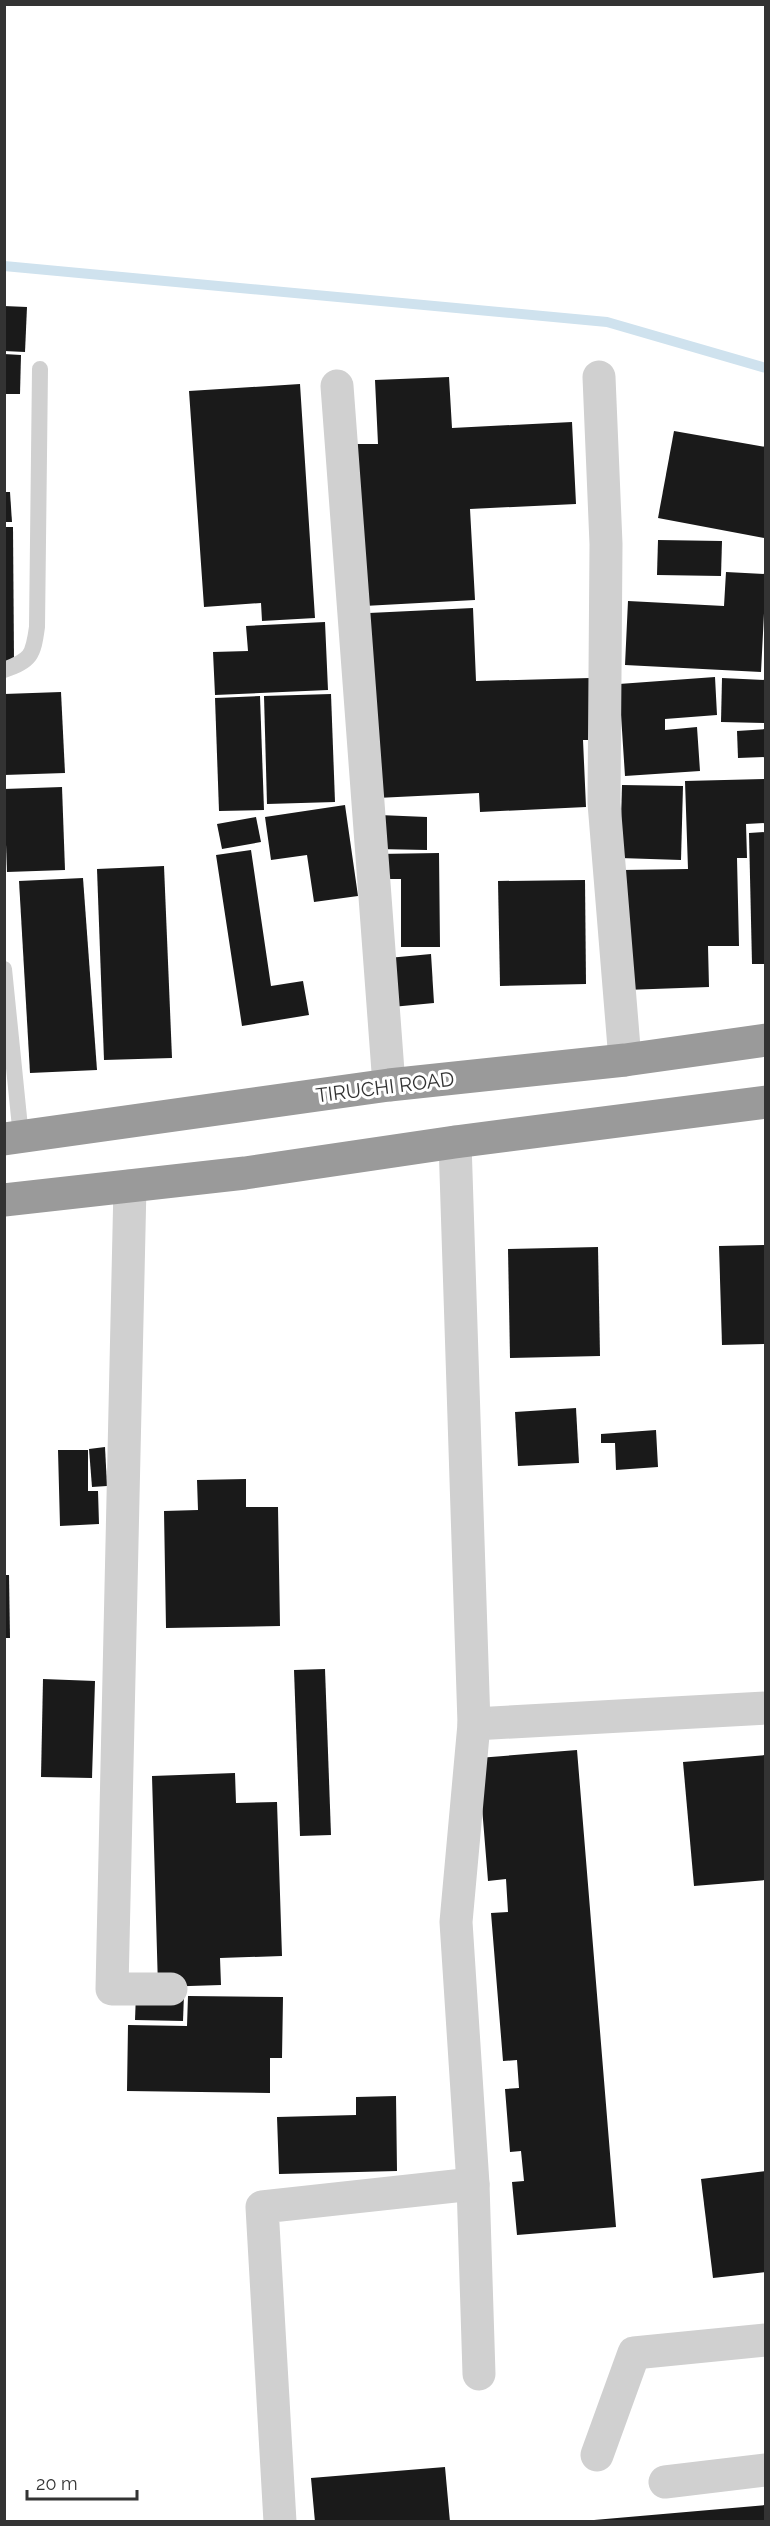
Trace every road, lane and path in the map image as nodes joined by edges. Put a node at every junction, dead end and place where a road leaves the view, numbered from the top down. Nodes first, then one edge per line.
1 (40, 369) dead end
2 (599, 377) dead end
3 (337, 386) dead end
4 (4, 670) edge
5 (4, 969) edge
6 (765, 1040) edge
7 (625, 1060) junction
8 (389, 1085) junction
9 (765, 1102) edge
10 (13, 1138) edge
11 (455, 1142) junction
12 (130, 1186) junction
13 (4, 1200) edge
14 (765, 1707) edge
15 (474, 1724) junction
16 (171, 1989) dead end
17 (473, 2184) junction
18 (765, 2340) edge
19 (479, 2374) dead end
20 (597, 2454) dead end
21 (765, 2470) edge
22 (665, 2482) dead end
23 (280, 2522) edge

1 - 4 lane
2 - 7 street
3 - 8 street
5 - 10 lane
6 - 7 highway, TIRUCHI ROAD
7 - 8 highway, TIRUCHI ROAD
8 - 10 highway, TIRUCHI ROAD
9 - 11 highway
11 - 12 highway
11 - 15 street
12 - 13 highway
12 - 16 street
14 - 15 street
15 - 17 street
17 - 19 street
17 - 23 street
18 - 20 street
21 - 22 street

